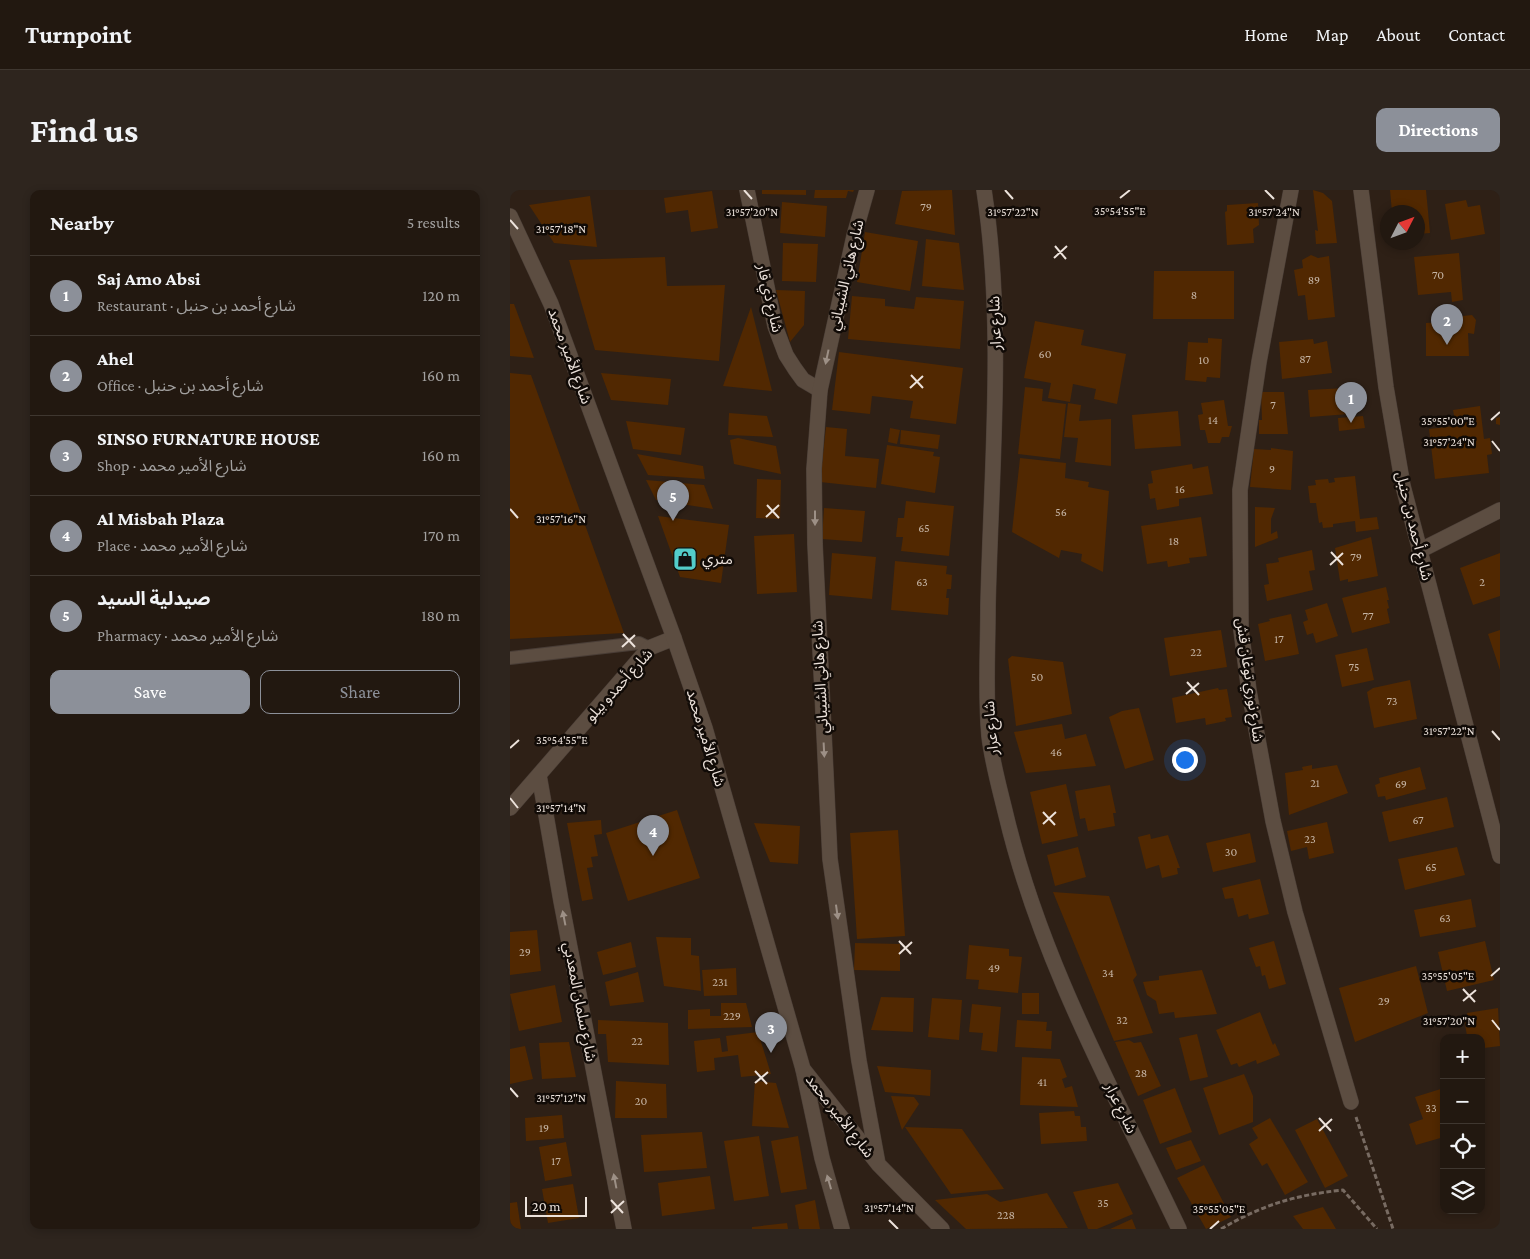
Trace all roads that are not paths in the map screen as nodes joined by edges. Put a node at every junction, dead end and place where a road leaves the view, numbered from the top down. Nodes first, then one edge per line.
1 (747, 190) edge
2 (867, 190) edge
3 (984, 190) edge
4 (1291, 190) edge
5 (1361, 190) edge
6 (510, 216) edge
7 (820, 390) junction
8 (1500, 510) edge
9 (1418, 551) junction
10 (674, 638) junction
11 (649, 648) junction
12 (510, 658) edge
13 (539, 775) junction
14 (510, 808) edge
15 (1500, 856) edge
16 (802, 1069) junction
17 (1350, 1102) road end
18 (878, 1165) junction
19 (624, 1229) edge
20 (842, 1229) edge
21 (942, 1229) edge
22 (1179, 1229) edge

1 - 7 street, شارع ذي قار
2 -> 7 street, شارع هاني الشيباني
3 - 22 street, شارع عرار
4 - 17 street, شارع نوري توغان قش
5 - 9 street, شارع أحمد بن حنبل
6 - 10 street, شارع الأمير محمد
7 -> 18 street, شارع هاني الشيباني
8 - 9 street
9 - 15 street, شارع أحمد بن حنبل
10 - 11 street, شارع أحمدو بيلو
10 - 16 street, شارع الأمير محمد
11 - 12 lane
11 - 13 street, شارع أحمدو بيلو
13 - 14 street, شارع أحمدو بيلو
19 -> 13 street, شارع سلمان المعدبي
16 - 18 street, شارع الأمير محمد
20 -> 16 street
18 - 21 street, شارع الأمير محمد

